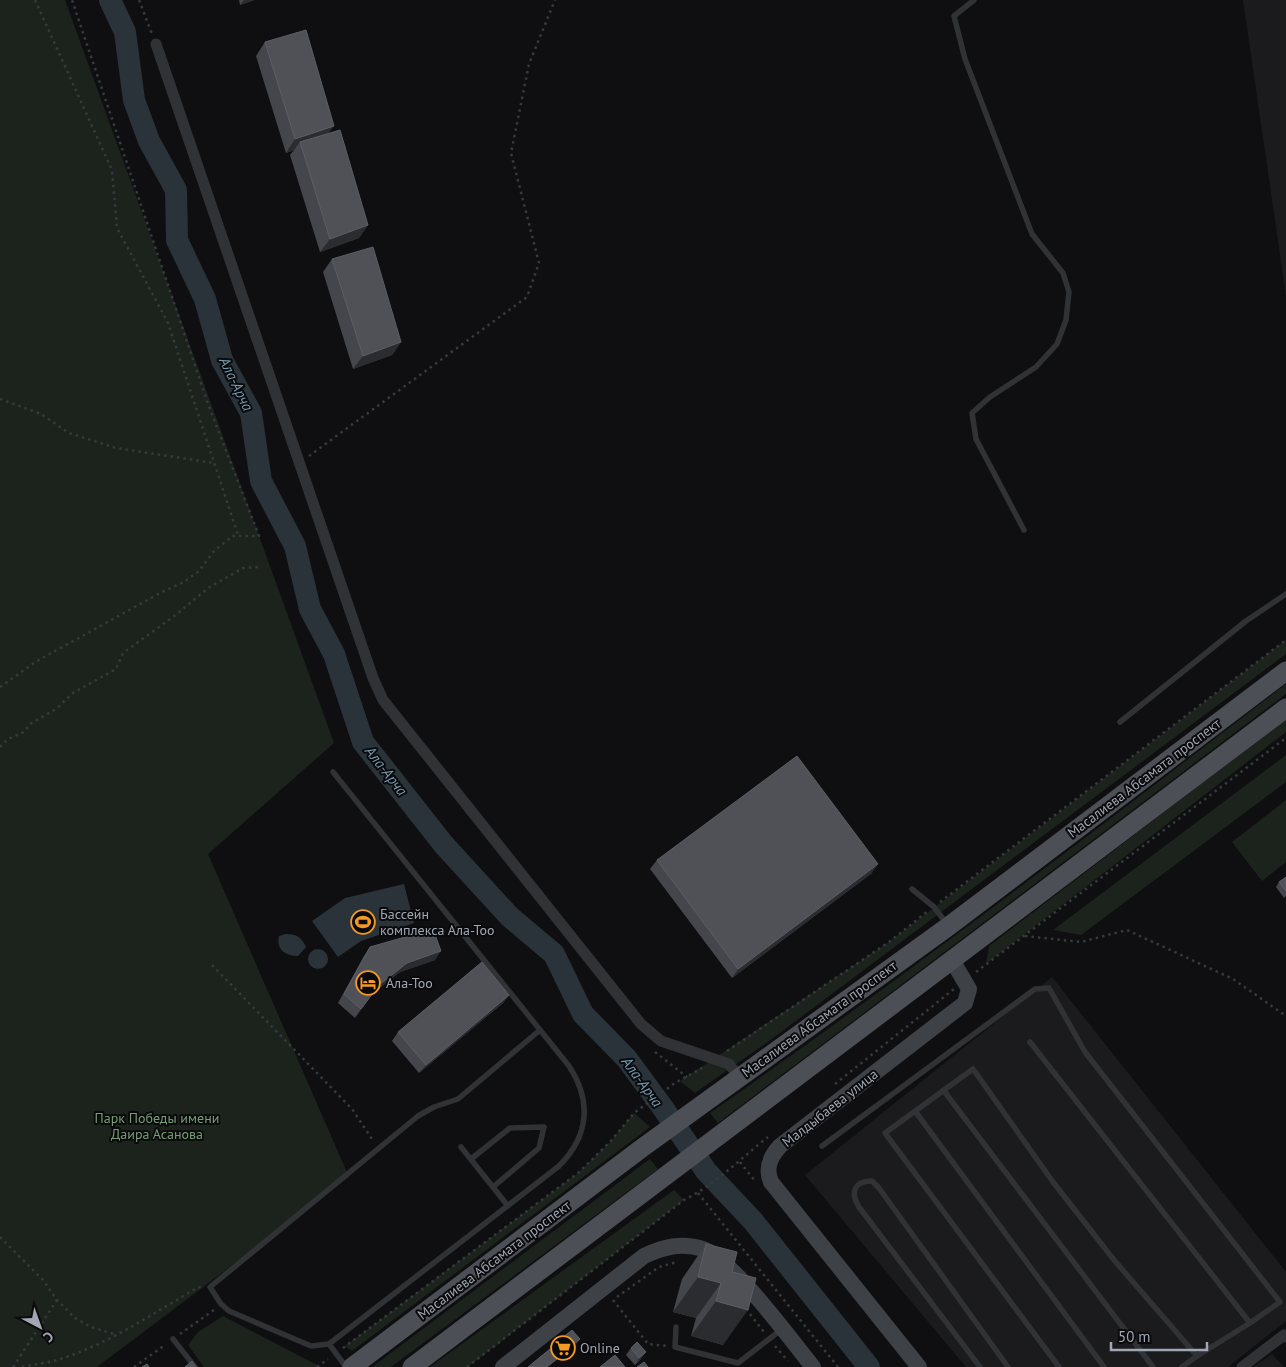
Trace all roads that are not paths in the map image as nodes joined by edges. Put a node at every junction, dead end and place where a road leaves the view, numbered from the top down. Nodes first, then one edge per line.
1 (974, 0) edge
2 (156, 44) road end
3 (1024, 530) dead end
4 (1286, 594) edge
5 (1286, 671) edge
6 (1286, 708) edge
7 (1120, 722) dead end
8 (334, 772) dead end
9 (912, 889) dead end
10 (949, 926) junction
11 (952, 960) junction
12 (540, 1030) junction
13 (1030, 1042) dead end
14 (739, 1077) junction
15 (944, 1091) junction
16 (915, 1112) junction
17 (462, 1146) dead end
18 (822, 1146) dead end
19 (471, 1159) junction
20 (493, 1187) junction
21 (508, 1206) junction
22 (1250, 1323) junction
23 (676, 1327) dead end
24 (776, 1334) junction
25 (1285, 1335) edge
26 (173, 1339) dead end
27 (329, 1344) junction
28 (1197, 1356) junction
29 (195, 1367) edge
30 (346, 1367) edge
31 (352, 1367) edge
32 (412, 1367) edge
33 (503, 1367) edge
34 (813, 1367) edge
35 (919, 1367) edge
36 (980, 1367) edge
37 (1008, 1367) edge
38 (1059, 1367) edge
39 (1104, 1367) edge
40 (1153, 1367) edge
41 (1182, 1367) edge
42 (1242, 1367) edge

1 - 3 lane
2 - 14 street
4 - 7 lane
5 - 10 main road, Масалиева Абсамата проспект
6 - 11 main road
8 - 12 lane
9 - 10 lane
10 - 14 main road, Масалиева Абсамата проспект
11 - 32 main road
11 - 35 street, Малдыбаева улица
12 - 21 lane
12 - 27 lane
13 - 22 lane
14 - 31 main road, Масалиева Абсамата проспект
15 - 16 lane
15 - 28 lane
15 - 40 lane
16 - 38 lane
16 - 39 lane
17 - 19 lane
18 - 22 lane
19 - 20 lane
19 - 20 lane
20 - 21 lane
21 - 27 lane
22 - 28 lane
23 - 24 lane
24 - 33 street
24 - 34 street
25 - 42 street
26 - 29 lane
27 - 30 lane
28 - 41 lane
36 - 37 lane

